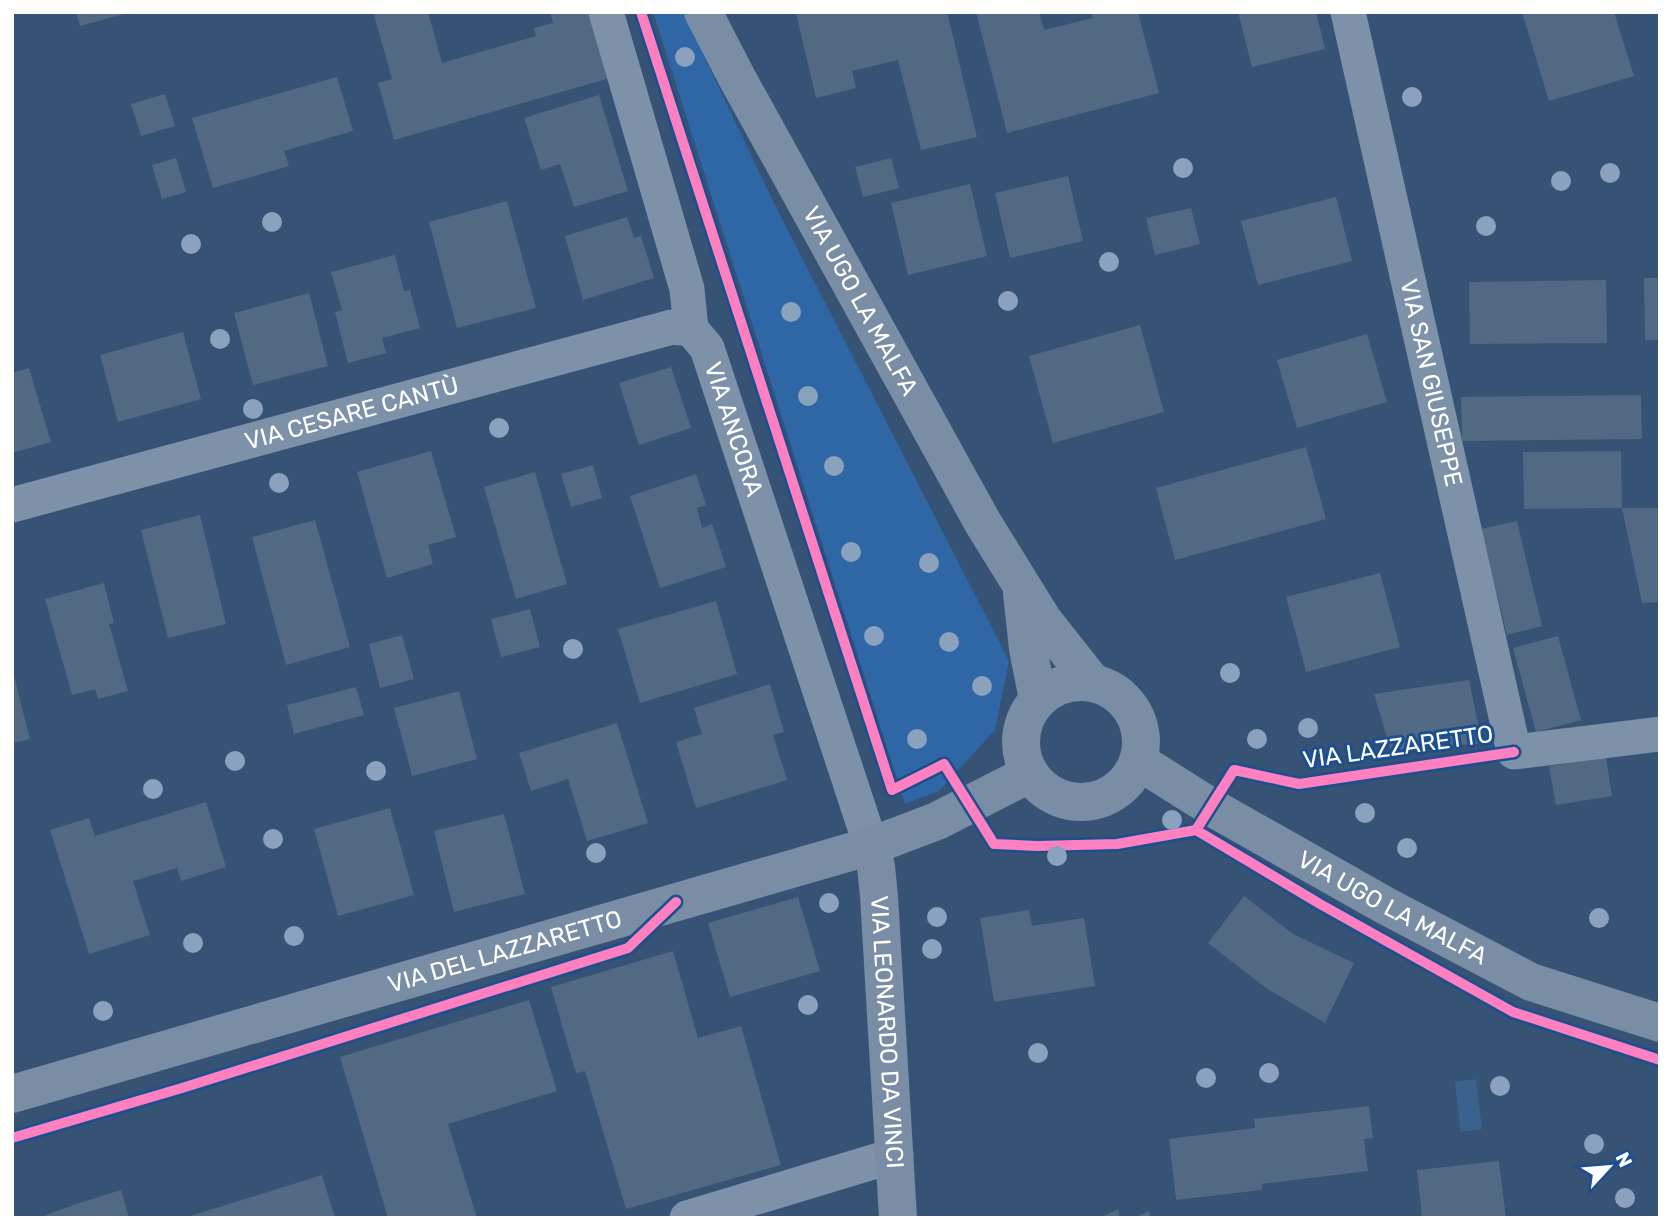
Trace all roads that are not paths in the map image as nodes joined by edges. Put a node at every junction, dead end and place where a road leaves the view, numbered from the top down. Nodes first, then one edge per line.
1 (606, 12) edge
2 (703, 12) edge
3 (1348, 12) edge
4 (691, 329) junction
5 (12, 505) edge
6 (1022, 587) junction
7 (1092, 682) junction
8 (1038, 699) junction
9 (1660, 734) edge
10 (1514, 752) joint
11 (1138, 761) junction
12 (1029, 774) junction
13 (871, 846) junction
14 (1660, 1023) edge
15 (12, 1094) edge
16 (896, 1154) junction
17 (687, 1218) edge
18 (898, 1218) edge

1 - 4 street, VIA ANCORA
2 - 6 street, VIA UGO LA MALFA
3 - 10 street, VIA SAN GIUSEPPE
4 - 5 street, VIA CESARE CANTÙ
4 - 13 street, VIA ANCORA
6 - 7 street, VIA UGO LA MALFA
6 - 8 street, VIA UGO LA MALFA
7 - 8 street
7 - 11 street, VIA UGO LA MALFA
8 - 12 street
9 - 10 street, VIA LAZZARETTO
11 - 12 street
11 - 14 street, VIA UGO LA MALFA
12 - 13 street, VIA DEL LAZZARETTO
13 - 15 street, VIA DEL LAZZARETTO
13 - 16 street, VIA LEONARDO DA VINCI
16 - 17 street
16 - 18 street, VIA LEONARDO DA VINCI

